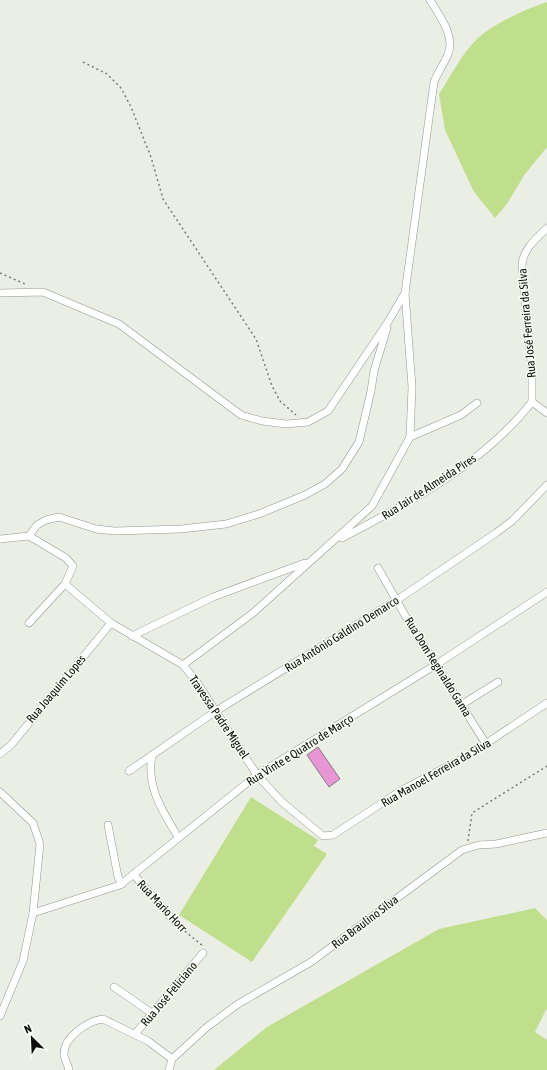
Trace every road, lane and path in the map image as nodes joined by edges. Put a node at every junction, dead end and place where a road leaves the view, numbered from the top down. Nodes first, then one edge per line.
1 (430, 0) edge
2 (83, 62) dead end
3 (547, 228) edge
4 (0, 274) edge
5 (29, 286) dead end
6 (0, 293) edge
7 (405, 293) junction
8 (388, 322) junction
9 (477, 402) dead end
10 (532, 402) junction
11 (547, 413) edge
12 (308, 422) junction
13 (410, 437) junction
14 (547, 485) edge
15 (29, 536) junction
16 (0, 538) edge
17 (333, 543) junction
18 (309, 562) junction
19 (378, 568) dead end
20 (65, 584) junction
21 (547, 592) edge
22 (397, 600) junction
23 (29, 623) dead end
24 (111, 623) junction
25 (132, 636) junction
26 (437, 664) junction
27 (183, 665) junction
28 (498, 682) dead end
29 (547, 703) edge
30 (461, 705) junction
31 (216, 711) junction
32 (486, 744) junction
33 (0, 754) edge
34 (152, 756) junction
35 (547, 766) edge
36 (129, 771) dead end
37 (257, 775) junction
38 (0, 792) edge
39 (108, 825) dead end
40 (547, 832) edge
41 (323, 836) joint
42 (178, 837) junction
43 (468, 847) junction
44 (134, 875) junction
45 (121, 885) junction
46 (32, 913) junction
47 (176, 923) joint
48 (203, 953) joint
49 (114, 987) dead end
50 (153, 1014) junction
51 (0, 1016) edge
52 (135, 1034) junction
53 (172, 1059) junction
54 (69, 1070) edge
55 (169, 1070) edge

1 - 7 street
2 - 12 path
3 - 10 street, Rua José Ferreira da Silva
4 - 5 path
6 - 12 street
7 - 8 street
7 - 13 street
8 - 12 street
8 - 15 street
9 - 13 street
10 - 11 street
10 - 17 street, Rua Jair de Almeida Pires
13 - 17 street
14 - 22 street, Rua Antônio Galdino Demarco
15 - 16 street
15 - 20 street
17 - 18 street
18 - 25 street
18 - 27 street
19 - 22 street, Rua Dom Reginaldo Gama
20 - 23 street
20 - 24 street, Travessa Padre Miguel
21 - 26 street, Rua Vinte e Quatro de Março
22 - 26 street, Rua Dom Reginaldo Gama
22 - 31 street, Rua Antônio Galdino Demarco
24 - 25 street, Travessa Padre Miguel
24 - 33 street, Rua Joaquim Lopes
25 - 27 street, Travessa Padre Miguel
26 - 30 street, Rua Dom Reginaldo Gama
26 - 37 street, Rua Vinte e Quatro de Março
27 - 31 street, Travessa Padre Miguel
28 - 30 street
29 - 32 street, Rua Manoel Ferreira da Silva
30 - 32 street, Rua Dom Reginaldo Gama
31 - 34 street, Rua Antônio Galdino Demarco
31 - 37 street, Travessa Padre Miguel
32 - 41 street, Rua Manoel Ferreira da Silva
34 - 36 street, Rua Antônio Galdino Demarco
34 - 42 street
35 - 43 path
37 - 41 street, Travessa Padre Miguel
37 - 42 street, Rua Vinte e Quatro de Março
38 - 46 street
39 - 45 street
40 - 43 street
42 - 44 street, Rua Vinte e Quatro de Março
43 - 53 street, Rua Braulino Silva
44 - 45 street, Rua Vinte e Quatro de Março
44 - 47 street, Rua Mario Horr
45 - 46 street, Rua Vinte e Quatro de Março
46 - 51 street
47 - 48 path, Rua Mario Horr
48 - 50 street, Rua José Feliciano
49 - 50 street
50 - 52 street, Rua José Feliciano
52 - 53 street
52 - 54 street
53 - 55 street

